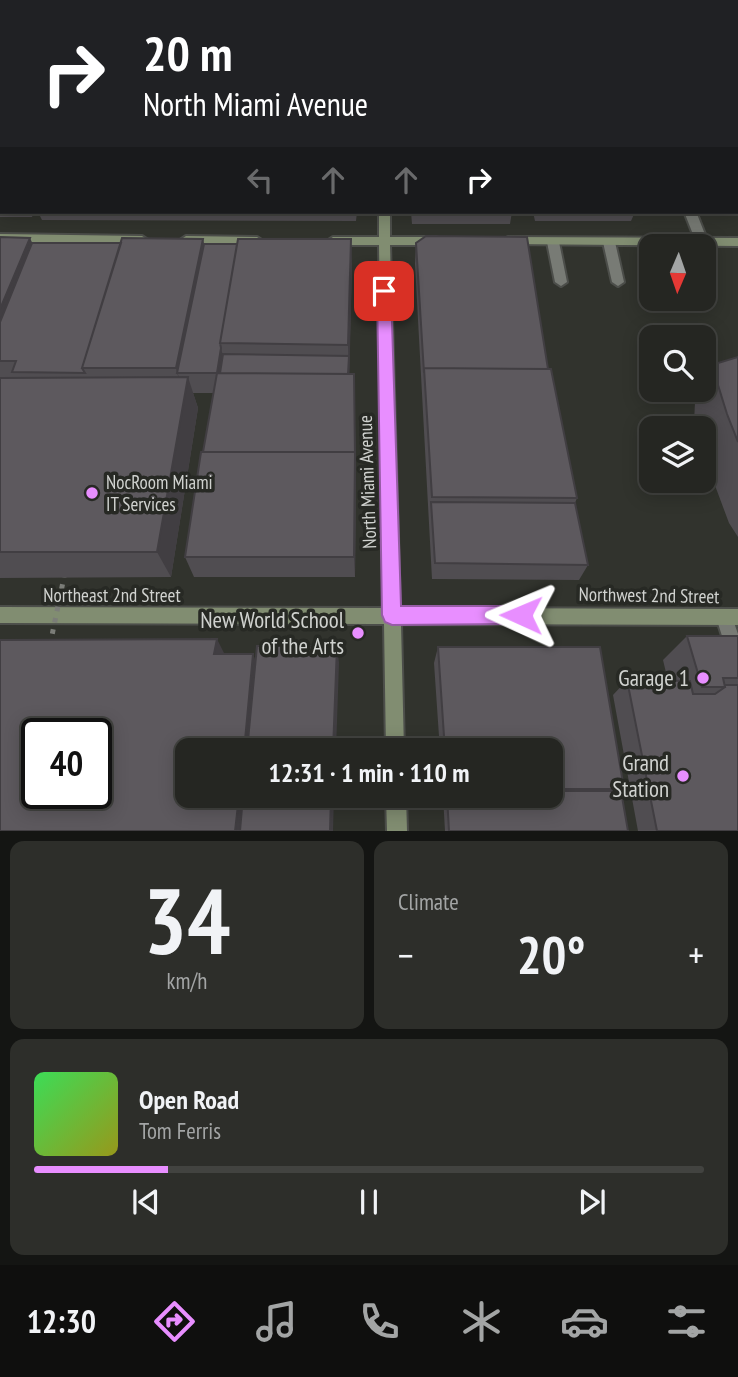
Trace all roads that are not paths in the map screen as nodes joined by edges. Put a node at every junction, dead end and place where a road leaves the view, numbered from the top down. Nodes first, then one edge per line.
1 (384, 214) edge
2 (691, 214) dead end
3 (699, 234) edge
4 (0, 238) edge
5 (152, 240) edge
6 (179, 240) edge
7 (275, 241) edge
8 (317, 241) edge
9 (384, 241) junction
10 (448, 241) edge
11 (498, 241) edge
12 (553, 242) junction
13 (609, 242) junction
14 (716, 242) edge
15 (639, 243) edge
16 (738, 243) edge
17 (561, 282) dead end
18 (618, 282) dead end
19 (0, 615) edge
20 (392, 615) junction
21 (731, 617) edge
22 (738, 660) edge
23 (395, 738) edge
24 (396, 808) edge
25 (397, 831) edge

1 - 9 main road, North Miami Avenue
2 - 3 lane
4 - 5 main road
6 - 7 main road
8 - 9 main road
9 - 10 main road
9 - 20 main road, North Miami Avenue
11 - 12 main road
12 - 13 main road
12 - 17 lane
13 - 15 main road
13 - 18 lane
14 - 16 main road
19 - 20 main road, Northeast 2nd Street
20 - 21 main road, Northwest 2nd Street
20 - 23 main road, North Miami Avenue
21 - 22 lane
24 - 25 main road

